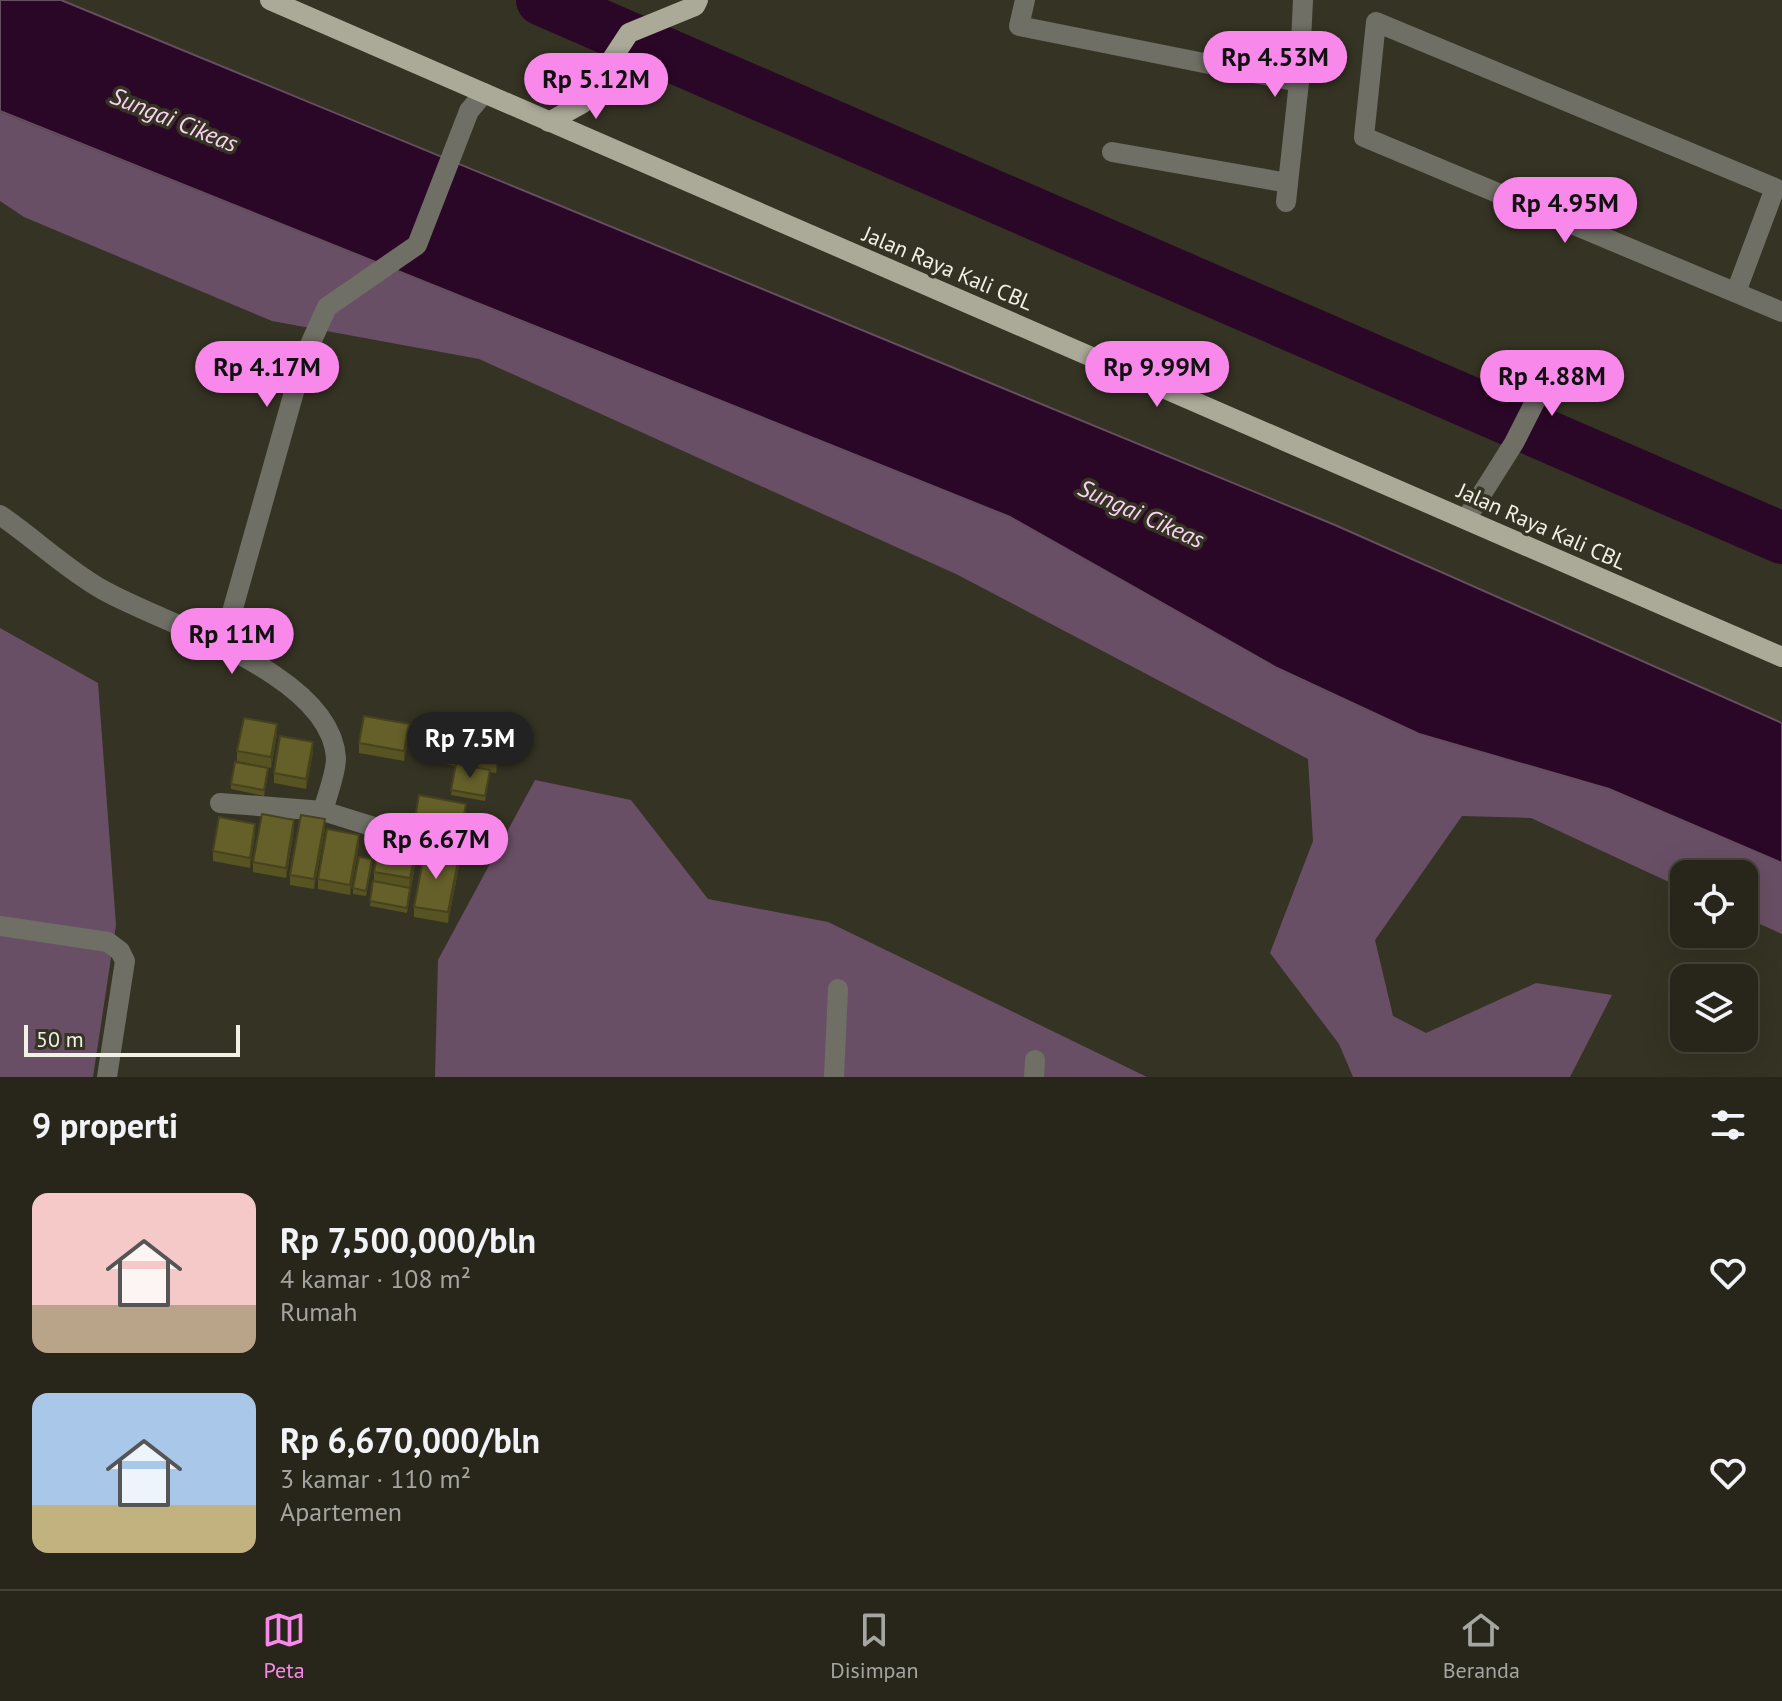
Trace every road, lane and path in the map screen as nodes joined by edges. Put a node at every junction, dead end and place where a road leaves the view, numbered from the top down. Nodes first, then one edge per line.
1 (270, 0) edge
2 (698, 0) edge
3 (1025, 0) edge
4 (1303, 0) edge
5 (1299, 82) junction
6 (484, 93) junction
7 (549, 122) junction
8 (1112, 152) dead end
9 (1736, 292) junction
10 (1782, 312) edge
11 (1550, 372) dead end
12 (0, 515) edge
13 (1466, 519) junction
14 (223, 644) junction
15 (1782, 657) edge
16 (220, 803) dead end
17 (323, 811) junction
18 (403, 836) dead end
19 (0, 926) edge
20 (838, 989) dead end
21 (107, 1077) edge
22 (834, 1077) edge

1 - 6 main road, Jalan Raya Kali CBL
2 - 7 main road
3 - 5 street
4 - 5 street
5 - 8 street
6 - 7 main road, Jalan Raya Kali CBL
6 - 14 street
7 - 13 main road, Jalan Raya Kali CBL
9 - 9 street
9 - 10 street
11 - 13 street
12 - 14 street
13 - 15 main road, Jalan Raya Kali CBL
14 - 17 street
16 - 17 street
17 - 18 street
19 - 21 street
20 - 22 street

